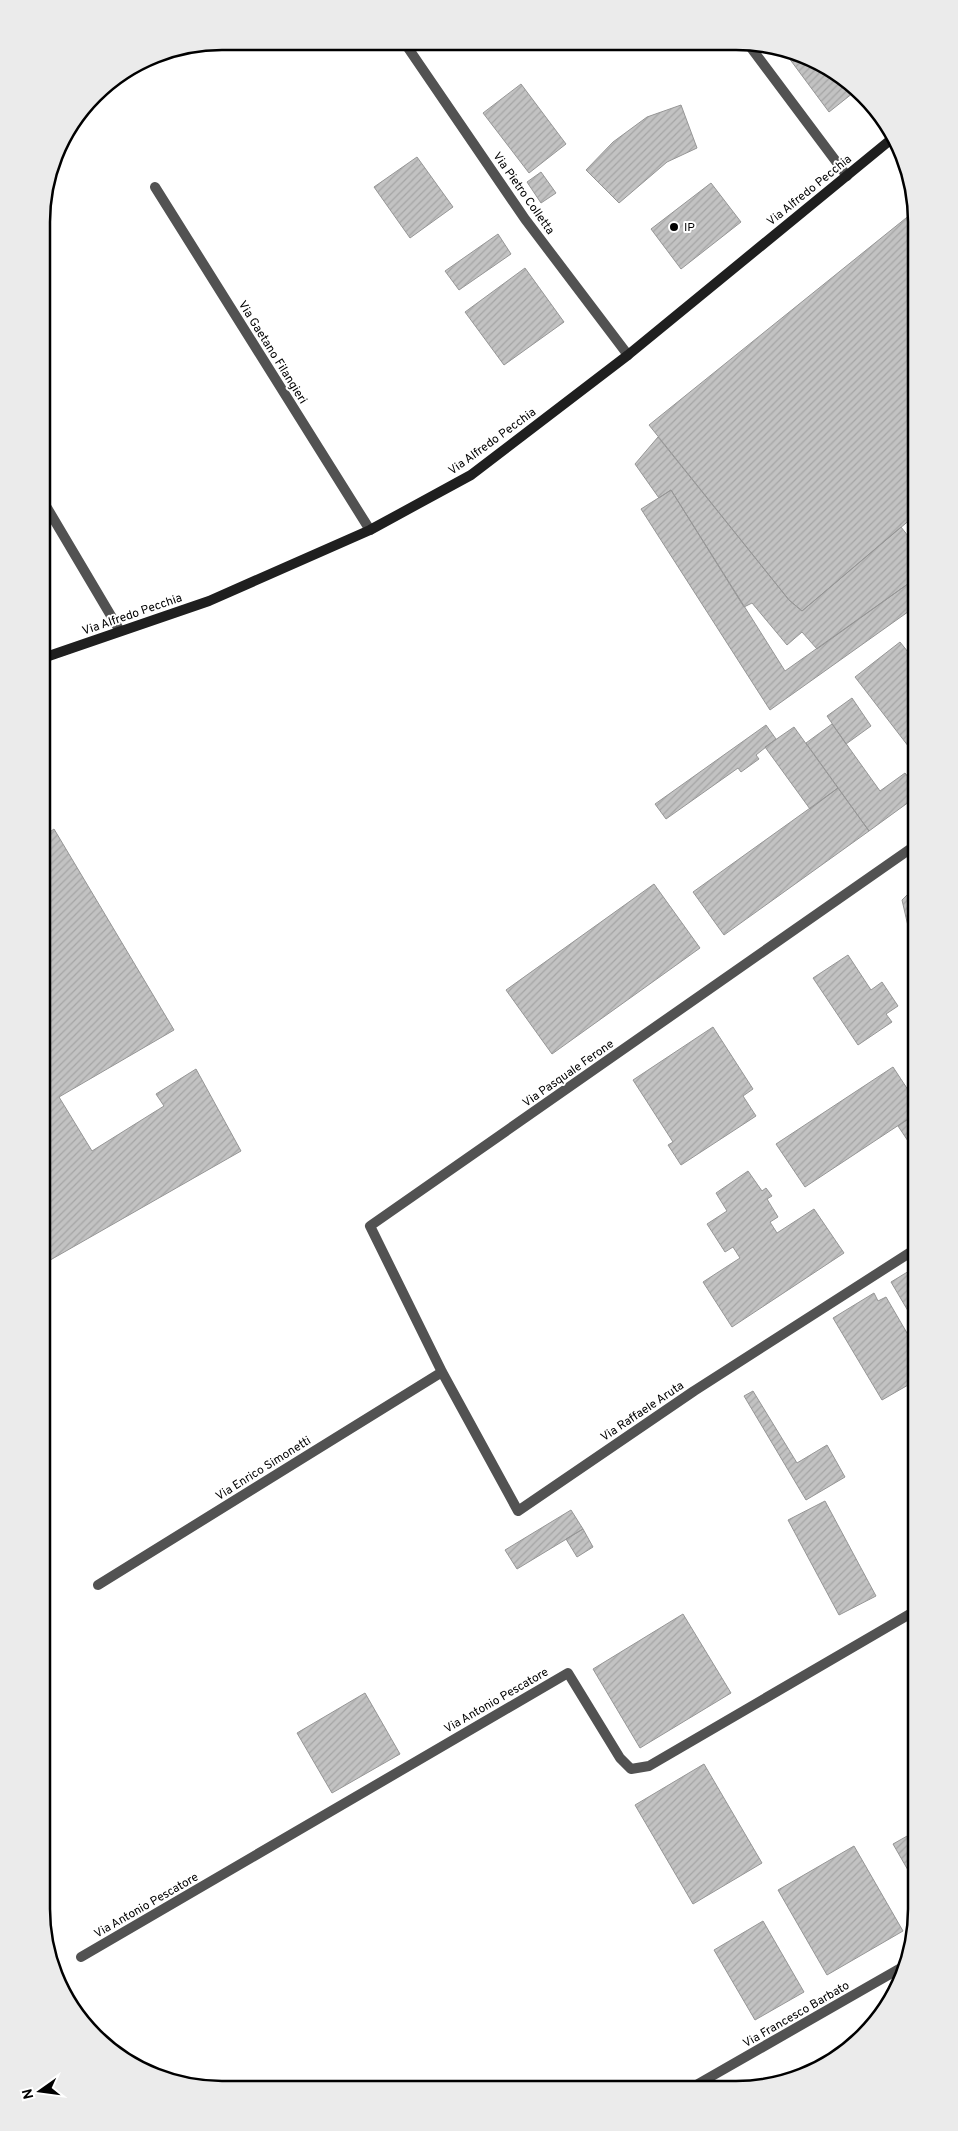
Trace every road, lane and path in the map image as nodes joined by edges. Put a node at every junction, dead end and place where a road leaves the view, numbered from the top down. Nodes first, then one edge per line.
1 (409, 50) edge
2 (754, 51) edge
3 (888, 142) edge
4 (847, 176) junction
5 (155, 187) dead end
6 (628, 355) junction
7 (50, 513) edge
8 (370, 530) junction
9 (120, 631) junction
10 (50, 656) edge
11 (908, 850) edge
12 (908, 1254) edge
13 (442, 1372) junction
14 (98, 1585) dead end
15 (908, 1615) edge
16 (81, 1957) dead end
17 (897, 1970) edge
18 (703, 2081) edge

1 - 6 street, Via Pietro Colletta
2 - 4 street
3 - 4 main road, Via Alfredo Pecchia
4 - 6 main road, Via Alfredo Pecchia
5 - 8 street, Via Gaetano Filangieri
6 - 8 main road, Via Alfredo Pecchia
7 - 9 street
8 - 9 main road, Via Alfredo Pecchia
9 - 10 main road, Via Alfredo Pecchia
11 - 13 street, Via Pasquale Ferone
12 - 13 street, Via Raffaele Aruta
13 - 14 street, Via Enrico Simonetti
15 - 16 street, Via Antonio Pescatore
17 - 18 street, Via Francesco Barbato

